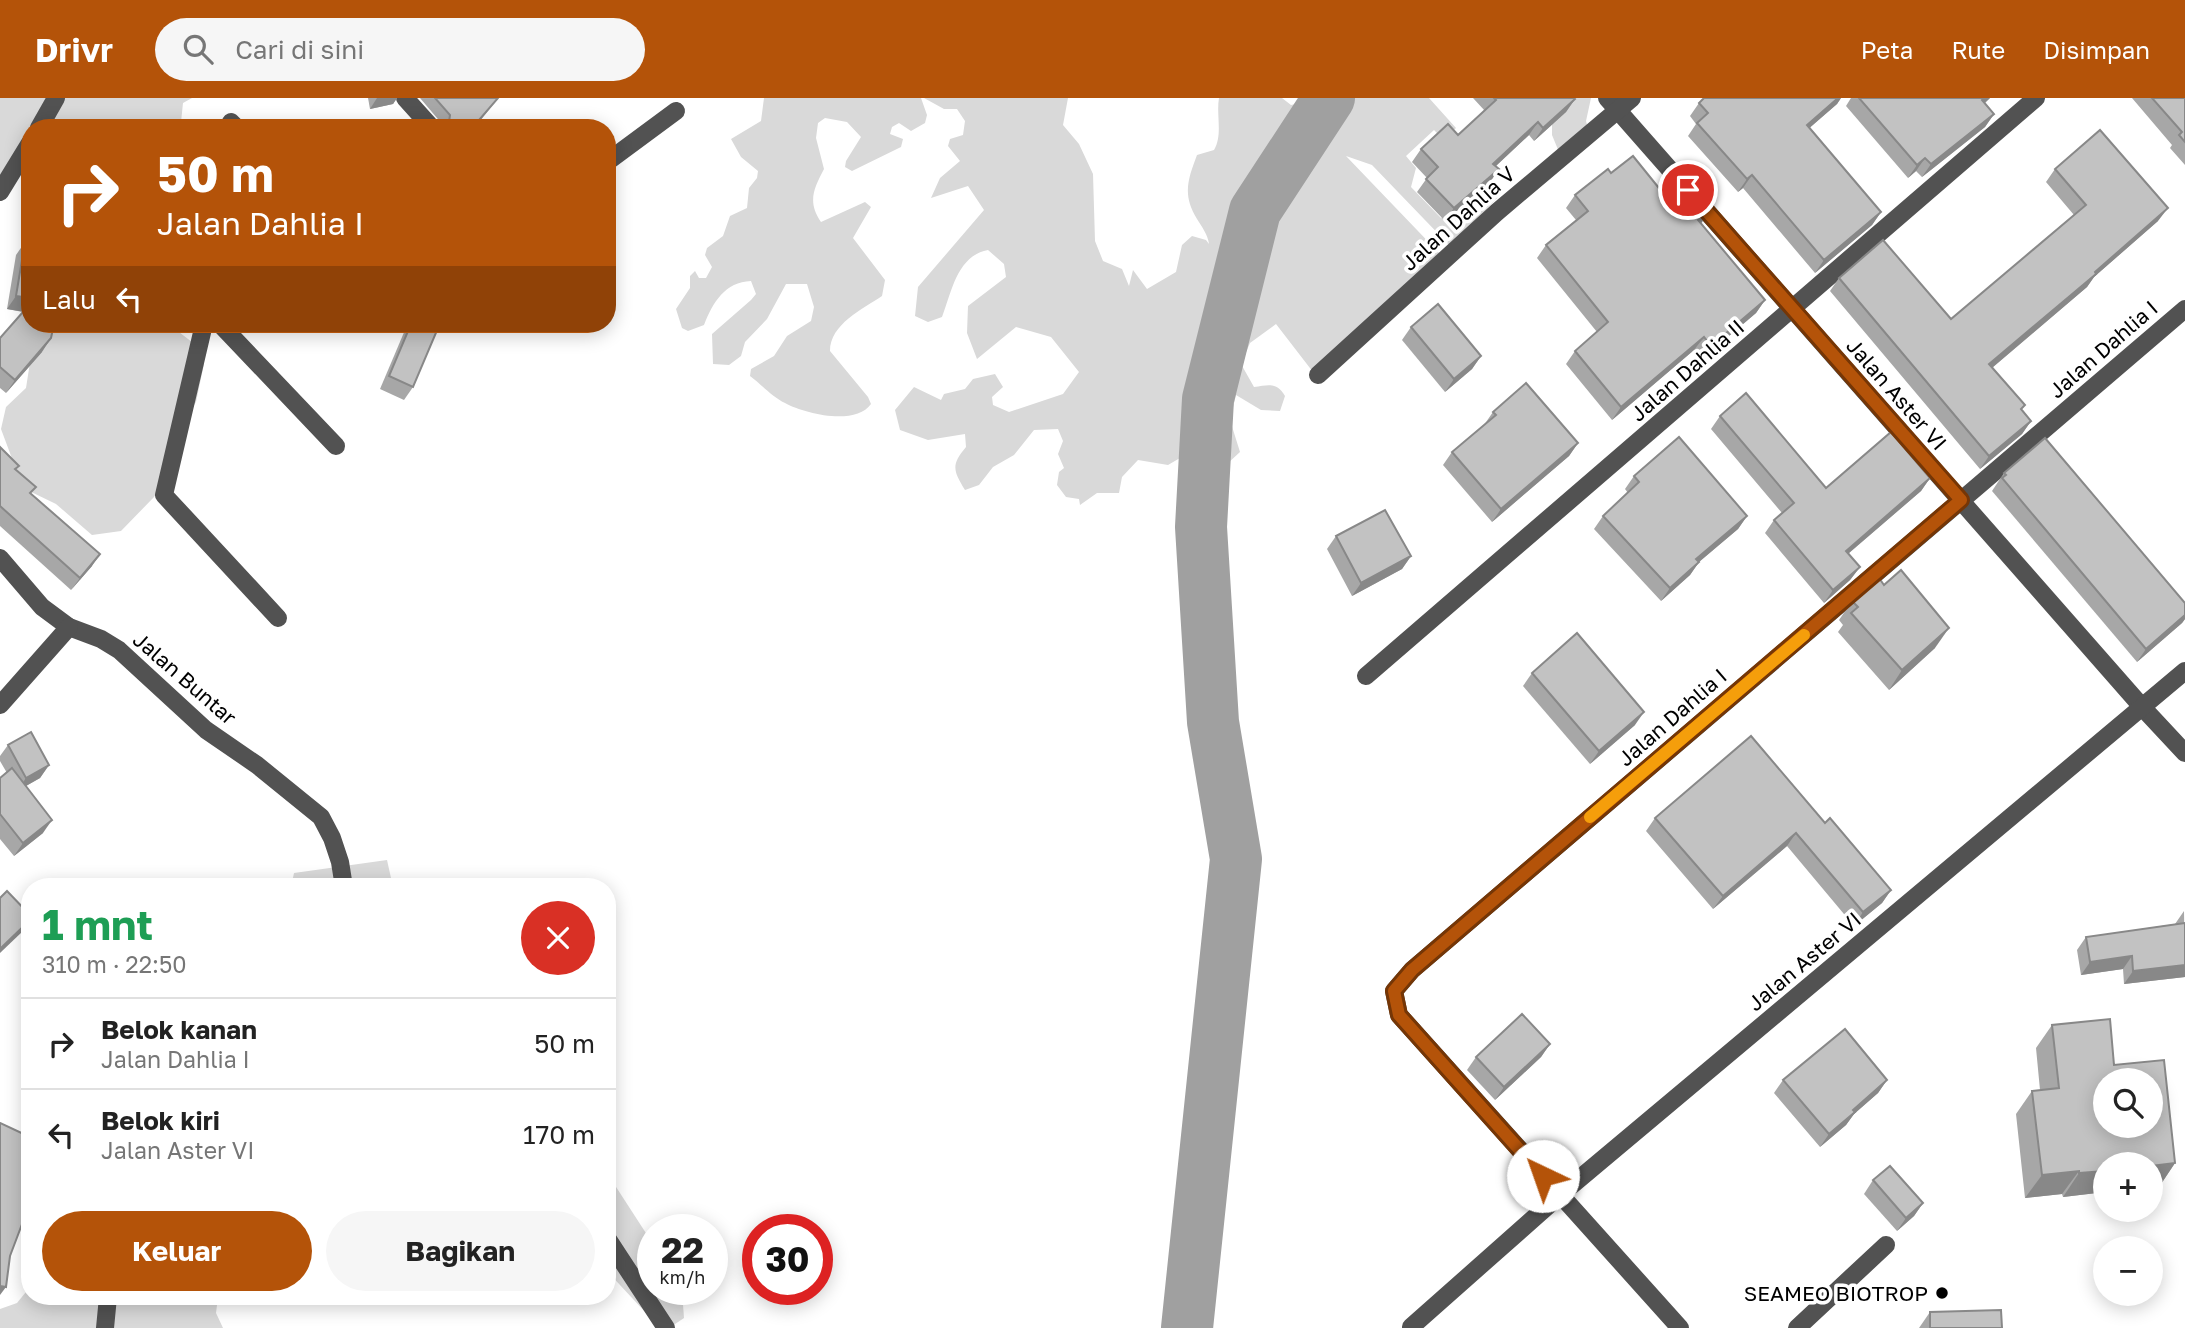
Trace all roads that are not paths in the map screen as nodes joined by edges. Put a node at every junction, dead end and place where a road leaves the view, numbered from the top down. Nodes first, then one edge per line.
1 (56, 98) edge
2 (405, 98) edge
3 (2036, 98) edge
4 (1619, 102) edge
5 (676, 111) dead end
6 (44, 119) edge
7 (424, 119) edge
8 (616, 155) edge
9 (21, 158) edge
10 (0, 192) edge
11 (1792, 309) junction
12 (2185, 309) edge
13 (202, 333) edge
14 (229, 333) edge
15 (1318, 375) dead end
16 (336, 446) dead end
17 (1961, 500) junction
18 (0, 558) edge
19 (278, 618) dead end
20 (69, 627) junction
21 (2185, 671) edge
22 (1366, 676) dead end
23 (0, 705) edge
24 (2143, 708) junction
25 (2185, 753) edge
26 (343, 878) edge
27 (1560, 1195) junction
28 (1886, 1245) dead end
29 (616, 1252) edge
30 (107, 1305) edge
31 (1411, 1327) edge
32 (105, 1328) edge
33 (666, 1328) edge
34 (1680, 1328) edge
35 (1797, 1328) edge

1 - 6 street
2 - 7 street
3 - 11 street, Jalan Dahlia II
4 - 11 street, Jalan Aster VI
4 - 15 street, Jalan Dahlia V
5 - 8 street
9 - 10 street
11 - 17 street, Jalan Aster VI
11 - 22 street, Jalan Dahlia II
12 - 17 street, Jalan Dahlia I
13 - 19 street
14 - 16 street
17 - 24 street, Jalan Aster VI
17 - 27 street, Jalan Dahlia I
18 - 20 street, Jalan Buntar
20 - 23 street
20 - 26 street, Jalan Buntar
21 - 24 street, Jalan Aster VI
24 - 25 street
24 - 27 street, Jalan Aster VI
27 - 31 street, Jalan Aster VI
27 - 34 street
28 - 35 street
29 - 33 street
30 - 32 street

